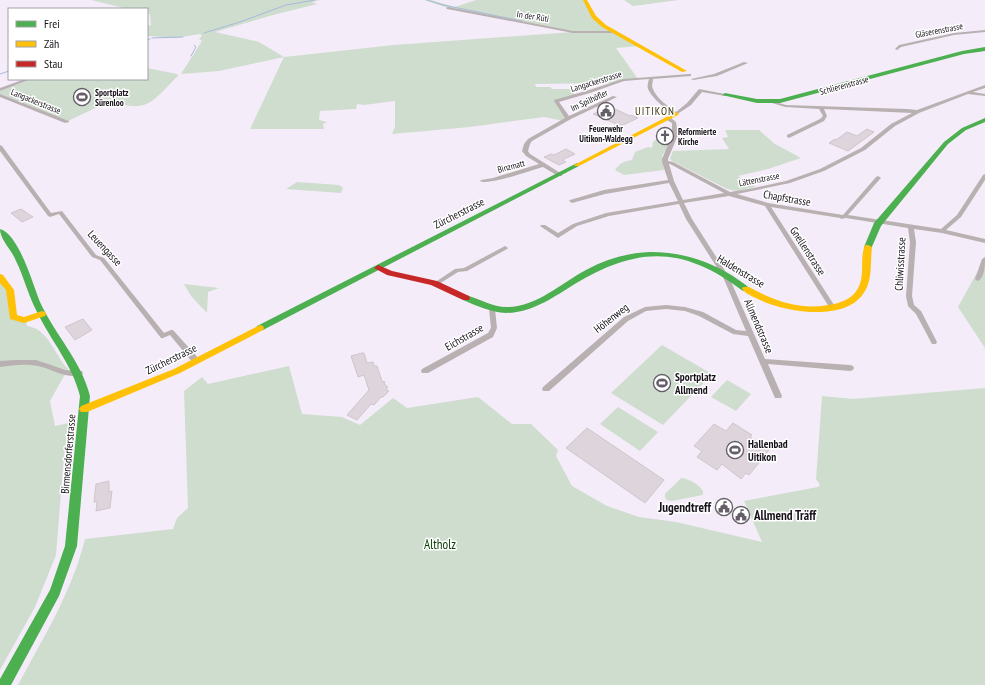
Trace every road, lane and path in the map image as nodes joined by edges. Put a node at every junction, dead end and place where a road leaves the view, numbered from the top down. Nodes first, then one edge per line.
1 (585, 0) edge
2 (448, 8) dead end
3 (985, 31) edge
4 (615, 32) junction
5 (897, 49) dead end
6 (985, 49) edge
7 (746, 63) dead end
8 (689, 75) junction
9 (651, 78) junction
10 (26, 80) edge
11 (985, 86) edge
12 (0, 90) edge
13 (701, 90) junction
14 (966, 93) junction
15 (0, 95) edge
16 (726, 95) joint
17 (985, 95) edge
18 (615, 97) dead end
19 (556, 101) joint
20 (774, 102) junction
21 (821, 107) junction
22 (917, 112) junction
23 (673, 116) junction
24 (569, 118) junction
25 (985, 120) edge
26 (67, 122) dead end
27 (789, 136) dead end
28 (0, 147) edge
29 (665, 162) junction
30 (543, 165) junction
31 (560, 175) junction
32 (985, 176) edge
33 (878, 178) dead end
34 (483, 181) dead end
35 (671, 181) junction
36 (729, 194) junction
37 (572, 201) dead end
38 (681, 202) junction
39 (767, 205) junction
40 (843, 218) junction
41 (880, 223) junction
42 (543, 226) dead end
43 (911, 227) junction
44 (0, 231) edge
45 (942, 232) junction
46 (985, 242) edge
47 (506, 248) dead end
48 (985, 259) edge
49 (378, 268) junction
50 (0, 277) edge
51 (726, 277) junction
52 (978, 279) dead end
53 (437, 283) junction
54 (833, 308) junction
55 (492, 309) junction
56 (42, 314) junction
57 (750, 334) junction
58 (934, 342) dead end
59 (762, 360) junction
60 (196, 361) junction
61 (0, 364) edge
62 (850, 368) dead end
63 (425, 371) dead end
64 (79, 373) junction
65 (546, 389) dead end
66 (778, 396) dead end
67 (84, 408) junction
68 (4, 685) edge

1 - 4 street
2 - 4 street, In der Rüti
3 - 5 street, Gläserenstrasse
4 - 8 street
6 - 20 street, Schlierenstrasse
7 - 8 street, Langackerstrasse
8 - 9 street, Langackerstrasse
8 - 13 street
9 - 19 street, Langackerstrasse
9 - 23 street
10 - 12 street
11 - 14 street, Lättenstrasse
13 - 16 street, Schlierenstrasse
13 - 23 street, Zürcherstrasse
14 - 17 street, Lättenstrasse
14 - 22 street, Lättenstrasse
15 - 26 street, Langackerstrasse
16 - 20 street, Schlierenstrasse
18 - 24 street, Im Spilhöfler
19 - 24 street, Im Spilhöfler
20 - 21 street
21 - 22 street
21 - 27 street
22 - 36 street, Lättenstrasse
23 - 29 street
23 - 31 street, Zürcherstrasse
24 - 30 street, Im Spilhöfler
25 - 41 street, Haldenstrasse
28 - 60 street, Leuengasse
29 - 35 street, Allmendstrasse
29 - 36 street, Chapfstrasse
30 - 31 street, Im Spilhöfler
30 - 34 street, Binzmatt
31 - 49 street, Zürcherstrasse
32 - 45 street
33 - 40 street
35 - 37 street
35 - 38 street, Allmendstrasse
36 - 38 street, Lättenstrasse
36 - 39 street, Chapfstrasse
38 - 42 street, Lättenstrasse
38 - 51 street, Allmendstrasse
39 - 40 street, Chapfstrasse
39 - 54 street, Gnellenstrasse
40 - 41 street, Chapfstrasse
41 - 43 street, Chapfstrasse
41 - 54 street, Haldenstrasse
43 - 45 street, Chapfstrasse
43 - 58 street, Chliwisstrasse
44 - 56 street, Birmensdorferstrasse
45 - 46 street, Chapfstrasse
47 - 53 street
48 - 52 street
49 - 53 street, Haldenstrasse
49 - 60 street, Zürcherstrasse
50 - 56 street
51 - 54 street, Haldenstrasse
51 - 55 street, Haldenstrasse
51 - 57 street, Allmendstrasse
53 - 55 street, Haldenstrasse
55 - 63 street, Eichstrasse
56 - 64 street, Birmensdorferstrasse
57 - 59 street, Allmendstrasse
57 - 65 street, Höhenweg
59 - 62 street
59 - 66 street, Allmendstrasse
60 - 67 street, Zürcherstrasse
61 - 64 street
64 - 67 street, Birmensdorferstrasse
67 - 68 street, Birmensdorferstrasse

